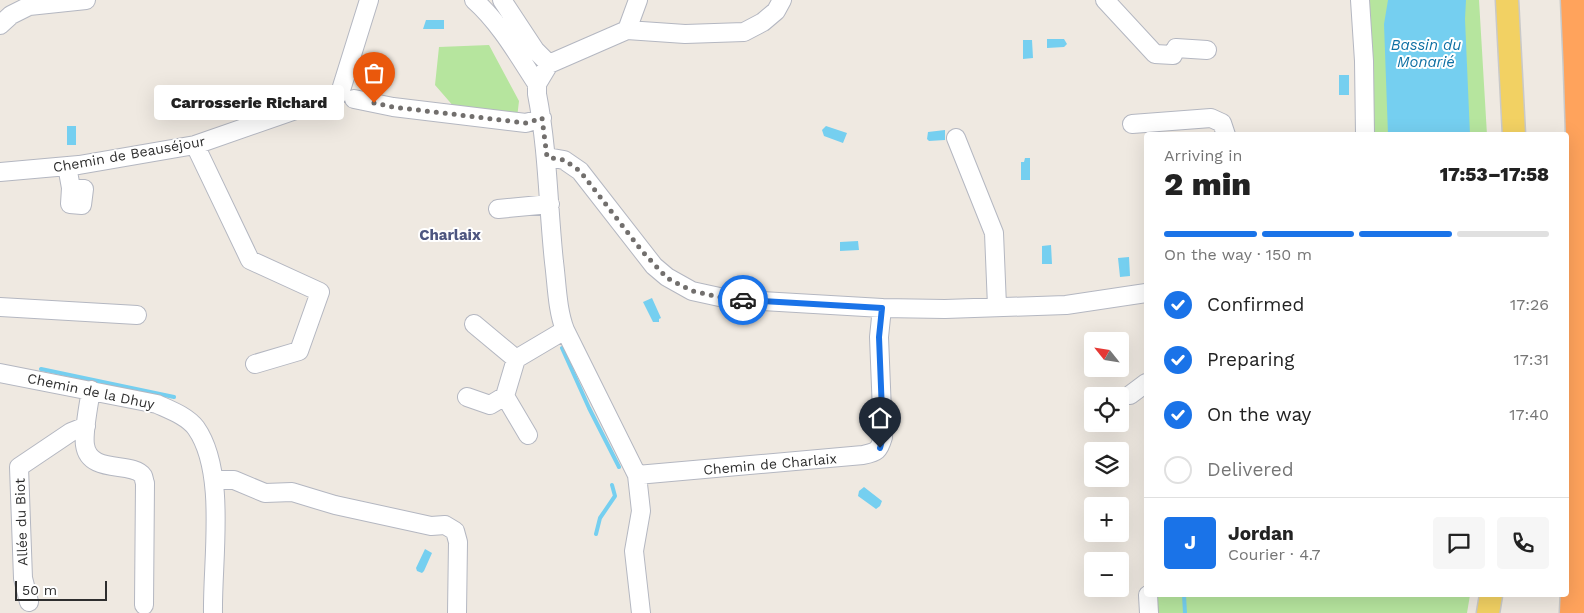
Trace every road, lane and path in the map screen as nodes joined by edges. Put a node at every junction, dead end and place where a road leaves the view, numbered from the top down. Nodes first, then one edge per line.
1 (86, 0) edge
2 (369, 0) edge
3 (474, 0) edge
4 (502, 0) edge
5 (638, 0) edge
6 (782, 0) edge
7 (1105, 0) edge
8 (1360, 0) edge
9 (1507, 0) edge
10 (1574, 0) edge
11 (0, 24) edge
12 (627, 30) junction
13 (1207, 50) dead end
14 (528, 55) junction
15 (548, 64) junction
16 (537, 84) junction
17 (347, 96) junction
18 (542, 118) junction
19 (1132, 124) dead end
20 (1225, 132) edge
21 (1365, 132) edge
22 (1514, 132) edge
23 (956, 138) dead end
24 (196, 145) junction
25 (547, 157) junction
26 (67, 166) junction
27 (0, 172) edge
28 (71, 188) dead end
29 (550, 204) junction
30 (498, 209) dead end
31 (1144, 293) edge
32 (997, 306) junction
33 (0, 307) edge
34 (882, 308) junction
35 (137, 315) dead end
36 (474, 324) dead end
37 (566, 330) junction
38 (516, 360) junction
39 (255, 364) dead end
40 (0, 373) edge
41 (1144, 385) edge
42 (91, 390) junction
43 (1130, 395) dead end
44 (505, 396) junction
45 (467, 397) dead end
46 (86, 426) junction
47 (528, 435) dead end
48 (637, 475) junction
49 (214, 480) junction
50 (1148, 597) edge
51 (1491, 597) edge
52 (29, 602) dead end
53 (144, 605) dead end
54 (213, 613) edge
55 (457, 613) edge
56 (641, 613) edge
57 (1149, 613) edge
58 (1488, 613) edge
59 (1573, 613) edge

1 - 11 street
2 - 17 street
3 - 14 street
4 - 14 street
5 - 12 street
6 - 12 street
7 - 13 street
8 - 21 street
9 - 22 main road
10 - 59 highway
12 - 15 street
14 - 15 street
14 - 16 street
15 - 16 street
16 - 18 street
17 - 18 street
17 - 24 street, Chemin de Beauséjour
18 - 25 street
19 - 20 street
23 - 32 street
24 - 26 street, Chemin de Beauséjour
24 - 39 street
25 - 29 street
25 - 34 street
26 - 27 street, Chemin de Beauséjour
26 - 28 street
29 - 30 street
29 - 37 street
31 - 32 street
32 - 34 street
33 - 35 street
34 - 48 street, Chemin de Charlaix
36 - 38 street
37 - 38 street
37 - 48 street
38 - 44 street
40 - 42 street, Chemin de la Dhuy
41 - 43 street
42 - 46 street
42 - 49 street, Chemin de la Dhuy
44 - 45 street
44 - 47 street
46 - 52 street, Allée du Biot
46 - 53 street
48 - 56 street
49 - 54 street, Chemin de la Dhuy
49 - 55 street
50 - 57 street
51 - 58 main road

